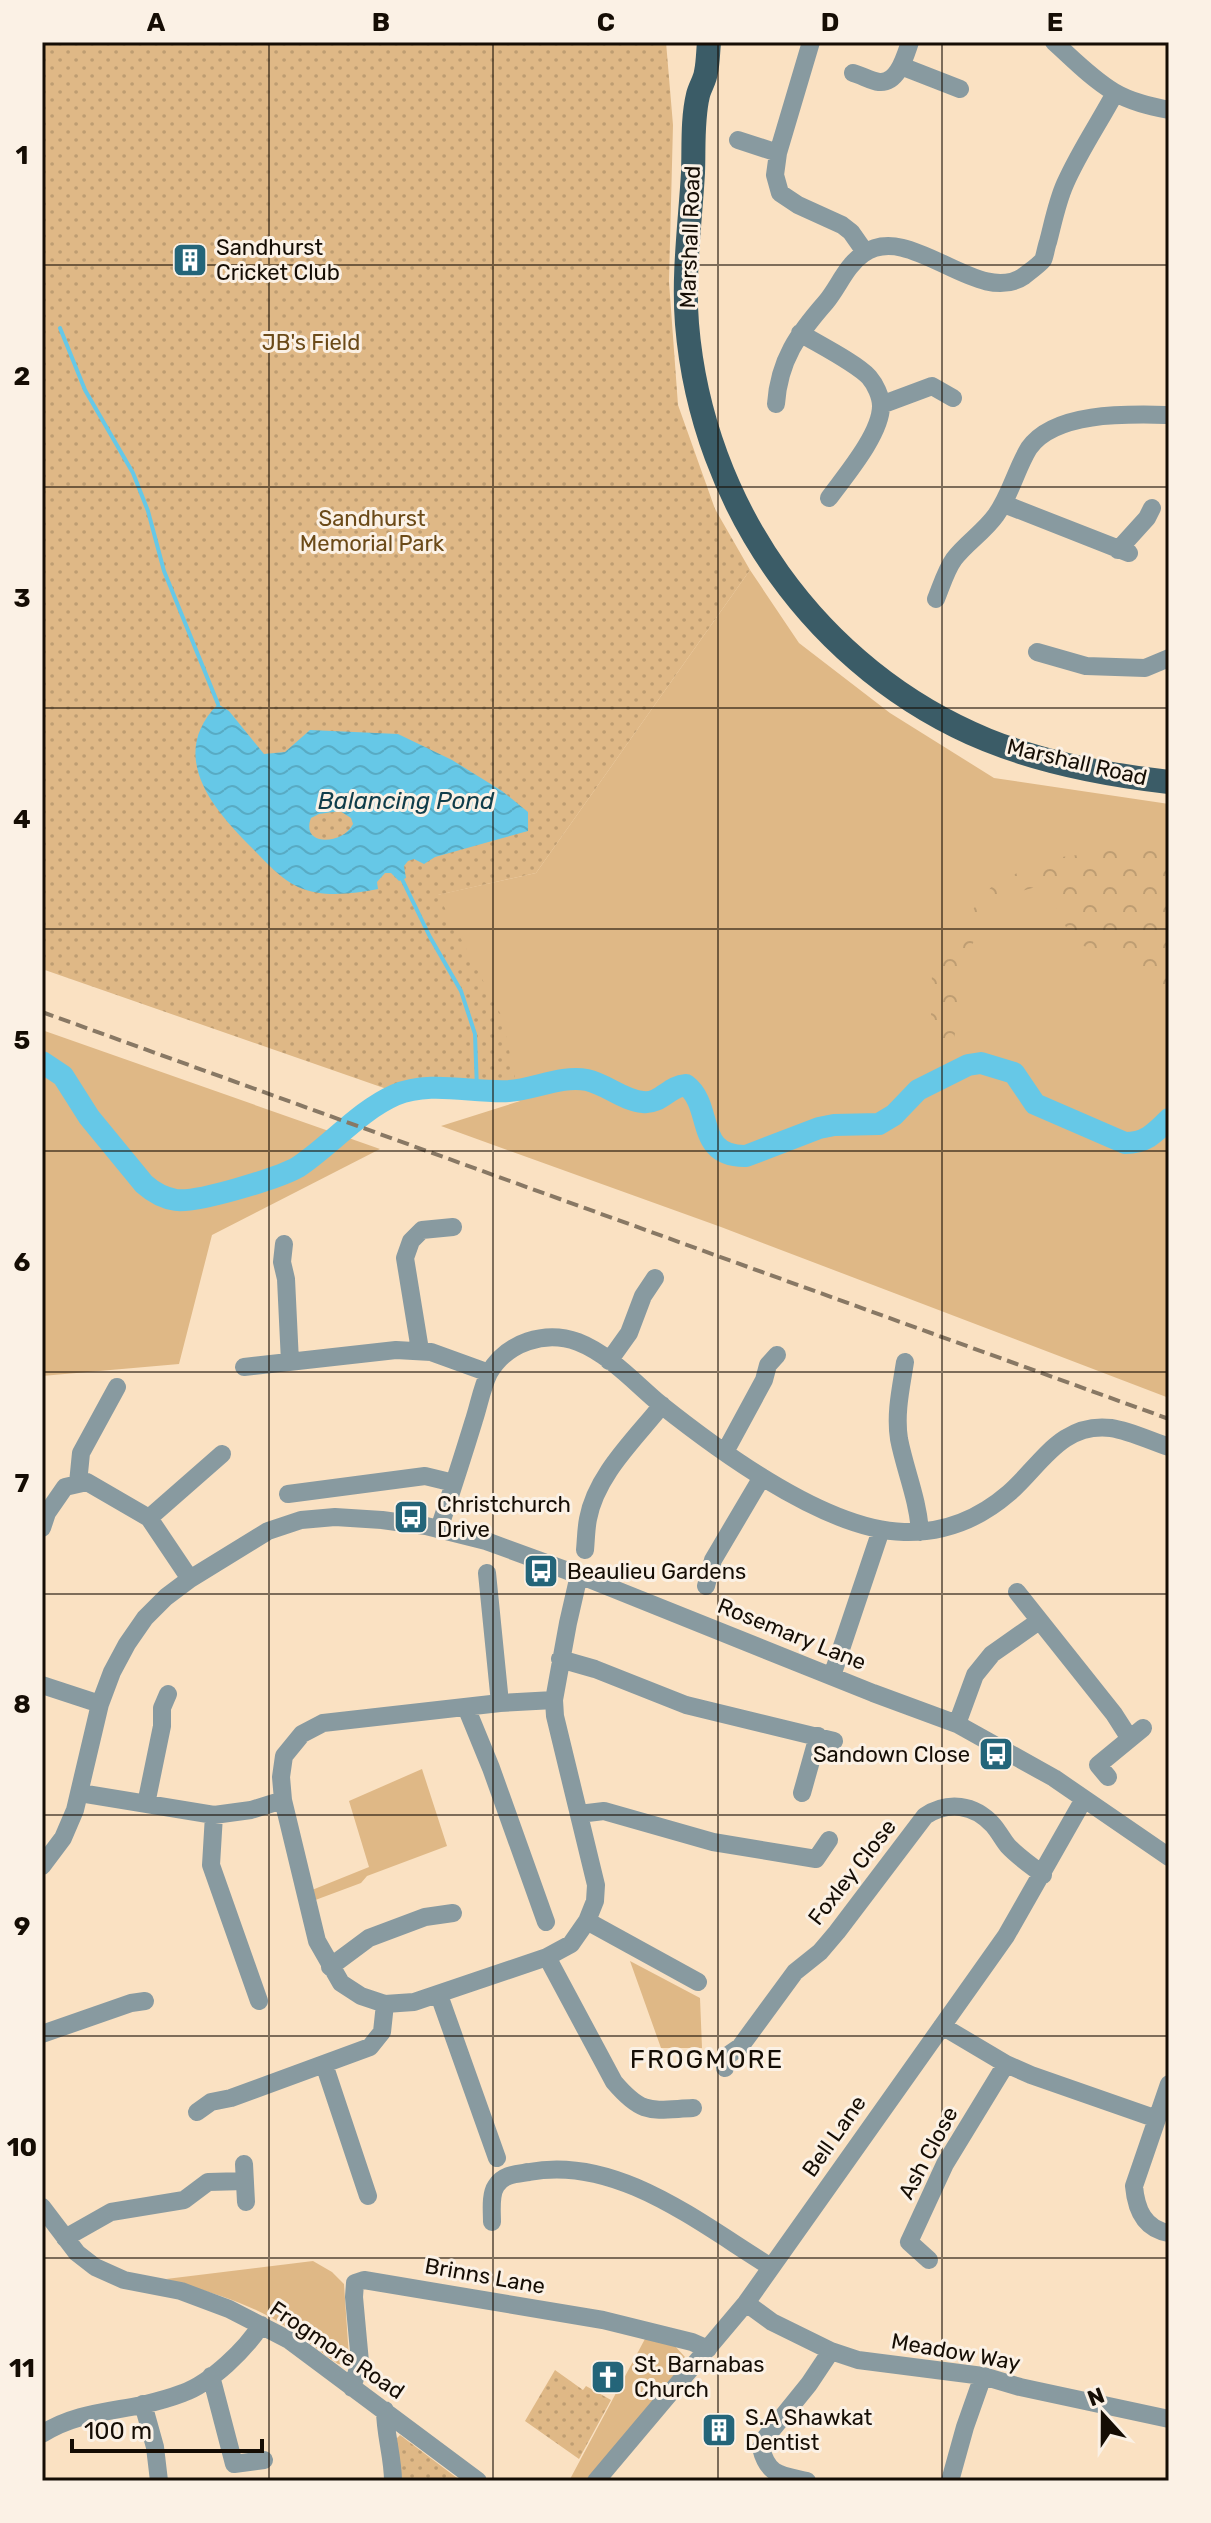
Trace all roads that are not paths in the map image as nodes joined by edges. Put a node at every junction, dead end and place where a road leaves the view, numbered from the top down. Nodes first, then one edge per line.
1 (692, 42) edge
2 (709, 42) edge
3 (811, 42) edge
4 (910, 42) edge
5 (1054, 42) edge
6 (901, 66) junction
7 (853, 73) dead end
8 (960, 89) dead end
9 (1115, 93) junction
10 (698, 95) junction
11 (1169, 110) edge
12 (738, 140) dead end
13 (778, 153) junction
14 (865, 252) junction
15 (800, 333) junction
16 (953, 398) dead end
17 (776, 404) dead end
18 (881, 405) junction
19 (1169, 415) edge
20 (829, 487) dead end
21 (1004, 504) junction
22 (1152, 508) dead end
23 (936, 599) dead end
24 (1037, 652) dead end
25 (1169, 658) edge
26 (1169, 782) edge
27 (453, 1227) dead end
28 (284, 1244) dead end
29 (655, 1278) dead end
30 (420, 1350) junction
31 (777, 1355) dead end
32 (609, 1361) junction
33 (290, 1362) junction
34 (905, 1362) dead end
35 (244, 1367) dead end
36 (489, 1373) junction
37 (117, 1387) dead end
38 (662, 1405) junction
39 (1169, 1447) edge
40 (725, 1452) junction
41 (222, 1454) dead end
42 (762, 1477) junction
43 (78, 1483) junction
44 (454, 1483) junction
45 (288, 1494) dead end
46 (44, 1517) edge
47 (149, 1518) junction
48 (439, 1529) junction
49 (881, 1530) junction
50 (920, 1532) junction
51 (585, 1550) dead end
52 (487, 1573) dead end
53 (579, 1575) junction
54 (190, 1579) junction
55 (706, 1586) dead end
56 (1017, 1592) dead end
57 (1039, 1621) junction
58 (560, 1659) junction
59 (832, 1676) junction
60 (42, 1685) edge
61 (168, 1694) dead end
62 (554, 1700) junction
63 (500, 1703) junction
64 (100, 1704) junction
65 (466, 1707) junction
66 (957, 1724) junction
67 (1108, 1777) dead end
68 (80, 1793) junction
69 (802, 1793) dead end
70 (1084, 1799) junction
71 (283, 1800) junction
72 (146, 1804) junction
73 (579, 1814) junction
74 (214, 1815) junction
75 (829, 1840) dead end
76 (1169, 1857) edge
77 (42, 1866) edge
78 (1043, 1875) junction
79 (453, 1913) dead end
80 (587, 1921) junction
81 (546, 1922) dead end
82 (547, 1957) junction
83 (330, 1967) junction
84 (698, 1982) dead end
85 (439, 1995) junction
86 (145, 2001) dead end
87 (259, 2001) dead end
88 (385, 2004) junction
89 (942, 2026) junction
90 (42, 2034) edge
91 (324, 2064) junction
92 (1006, 2064) junction
93 (725, 2068) dead end
94 (1169, 2084) edge
95 (693, 2108) dead end
96 (197, 2112) dead end
97 (1157, 2119) junction
98 (497, 2158) dead end
99 (368, 2196) dead end
100 (246, 2202) dead end
101 (42, 2207) edge
102 (492, 2222) dead end
103 (1169, 2233) edge
104 (65, 2238) junction
105 (929, 2260) dead end
106 (771, 2267) junction
107 (746, 2303) junction
108 (261, 2325) junction
109 (708, 2349) junction
110 (831, 2351) junction
111 (211, 2376) junction
112 (983, 2376) junction
113 (352, 2388) junction
114 (143, 2404) junction
115 (385, 2410) junction
116 (1169, 2419) edge
117 (42, 2434) edge
118 (264, 2460) dead end
119 (159, 2481) edge
120 (393, 2481) edge
121 (478, 2481) edge
122 (596, 2481) edge
123 (807, 2481) edge
124 (950, 2481) edge

1 - 10 main road, Marshall Road
2 - 10 main road, Marshall Road
3 - 13 street
4 - 6 street
5 - 9 street
6 - 7 street
6 - 8 street
9 - 11 street
9 - 14 street
10 - 26 main road, Marshall Road
12 - 13 street
13 - 14 street
14 - 15 street
15 - 17 street
15 - 18 street
16 - 18 street
18 - 20 street
19 - 21 street
21 - 22 street
21 - 23 street
24 - 25 street
27 - 30 street
28 - 33 street
29 - 32 street
30 - 33 street
30 - 36 street
31 - 40 street
32 - 36 street
32 - 38 street
33 - 35 street
34 - 50 street
36 - 44 street
37 - 43 street
38 - 40 street
38 - 51 street
39 - 50 street
40 - 42 street
41 - 47 street
42 - 49 street
42 - 55 street
43 - 46 street
43 - 47 street
44 - 45 street
44 - 48 street
47 - 54 street
48 - 53 street, Rosemary Lane
48 - 54 street, Rosemary Lane
49 - 50 street
49 - 59 street
52 - 63 street
53 - 58 street
53 - 59 street, Rosemary Lane
54 - 64 street, Rosemary Lane
56 - 57 street
57 - 66 street
57 - 67 street
58 - 62 street
58 - 69 street
59 - 66 street, Rosemary Lane
60 - 64 street
61 - 72 street
62 - 63 street
62 - 73 street
63 - 65 street
64 - 68 street, Rosemary Lane
65 - 71 street
65 - 81 street
66 - 70 street, Rosemary Lane
68 - 72 street
68 - 77 street, Rosemary Lane
70 - 76 street, Rosemary Lane
70 - 78 street, Bell Lane
71 - 74 street
71 - 83 street
72 - 74 street
73 - 75 street
73 - 80 street
74 - 87 street
78 - 89 street, Bell Lane
78 - 93 street, Foxley Close
79 - 83 street
80 - 82 street
80 - 84 street
82 - 85 street
82 - 95 street
83 - 88 street
85 - 88 street
85 - 98 street
86 - 90 street
88 - 91 street
89 - 92 street
89 - 106 street, Bell Lane
91 - 96 street
91 - 99 street
92 - 97 street
92 - 105 street, Ash Close
94 - 97 street
97 - 103 street
100 - 104 street
101 - 104 street, Frogmore Road
102 - 106 street
104 - 108 street, Frogmore Road
106 - 107 street, Bell Lane
107 - 109 street, Bell Lane
107 - 110 street, Meadow Way
108 - 111 street
108 - 113 street, Frogmore Road
109 - 113 street, Brinns Lane
109 - 122 street, Bell Lane
110 - 112 street, Meadow Way
110 - 123 street
111 - 114 street
111 - 118 street
112 - 116 street, Meadow Way
112 - 124 street
113 - 115 street, Frogmore Road
114 - 117 street
114 - 119 street
115 - 120 street
115 - 121 street, Frogmore Road

